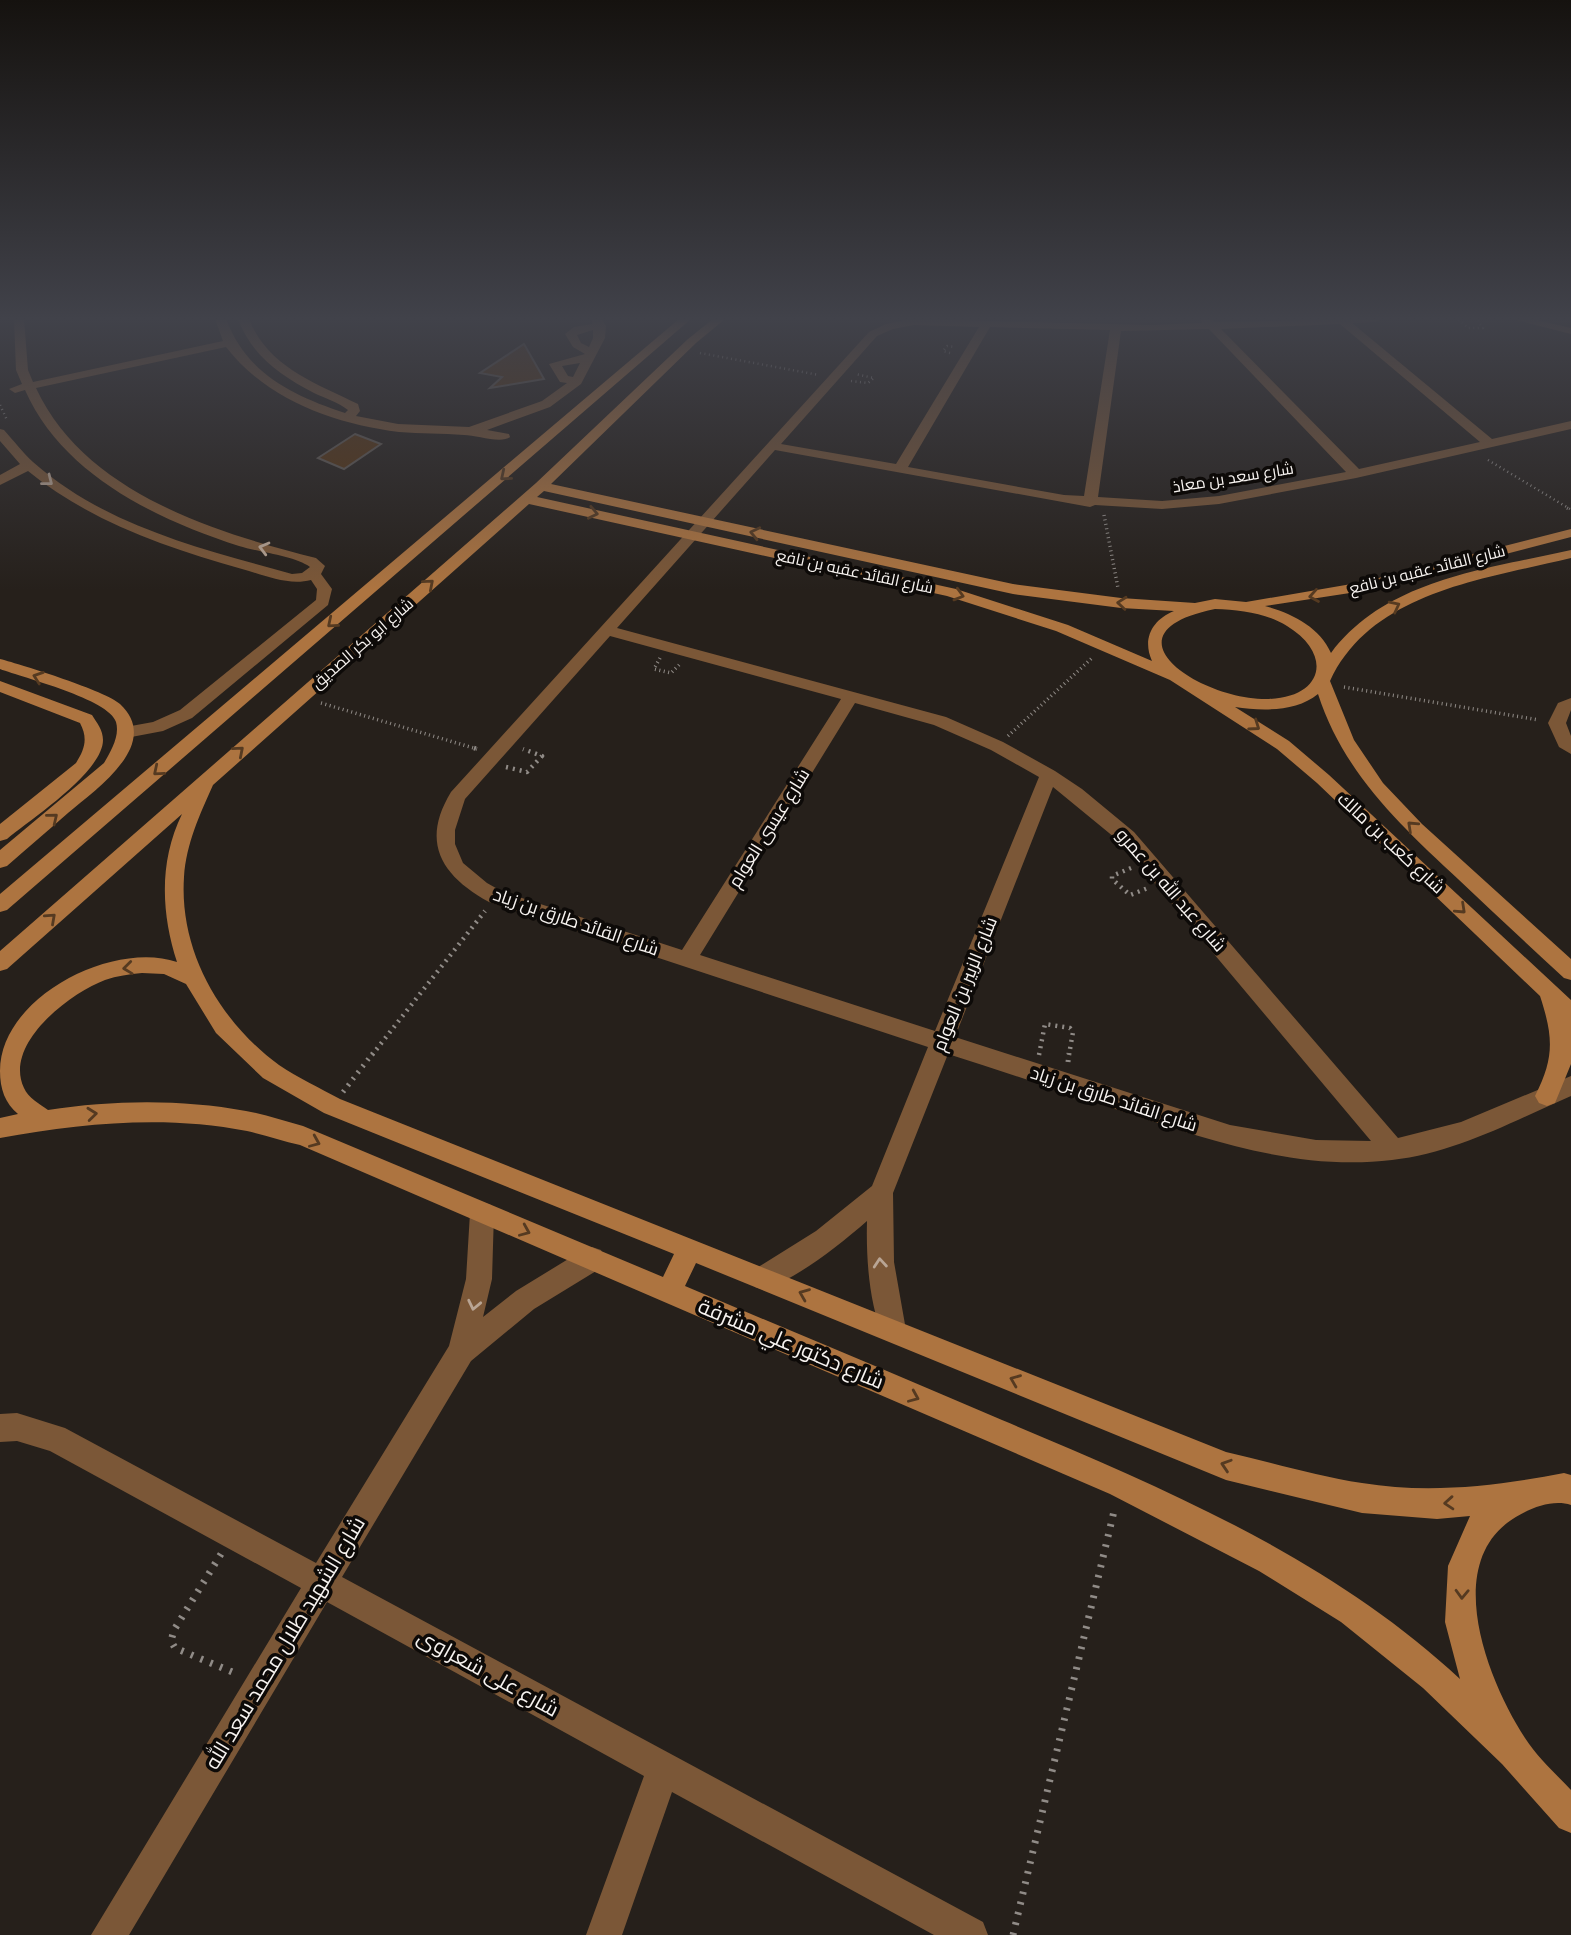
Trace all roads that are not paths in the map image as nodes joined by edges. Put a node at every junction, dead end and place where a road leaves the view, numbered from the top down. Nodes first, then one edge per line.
1 (26, 409) edge
2 (323, 409) edge
3 (354, 409) edge
4 (531, 409) edge
5 (581, 409) edge
6 (621, 409) edge
7 (806, 409) edge
8 (935, 409) edge
9 (1107, 409) edge
10 (1293, 409) edge
11 (1448, 409) edge
12 (345, 419) junction
13 (1571, 425) edge
14 (472, 430) junction
15 (0, 433) edge
16 (505, 437) dead end
17 (1490, 444) junction
18 (773, 446) junction
19 (28, 465) junction
20 (899, 470) junction
21 (1356, 474) junction
22 (0, 481) edge
23 (541, 486) junction
24 (527, 499) junction
25 (1096, 503) junction
26 (698, 528) junction
27 (1571, 533) edge
28 (1571, 554) edge
29 (309, 567) junction
30 (1241, 605) junction
31 (1191, 607) junction
32 (606, 630) junction
33 (0, 664) edge
34 (1326, 675) junction
35 (270, 676) junction
36 (1174, 676) junction
37 (0, 686) edge
38 (1197, 690) junction
39 (307, 692) junction
40 (851, 696) junction
41 (1571, 703) edge
42 (126, 732) junction
43 (1571, 748) edge
44 (1049, 775) junction
45 (207, 779) junction
46 (0, 834) edge
47 (0, 861) edge
48 (0, 905) edge
49 (687, 959) junction
50 (0, 963) edge
51 (1571, 972) edge
52 (193, 978) junction
53 (1546, 989) junction
54 (1571, 1013) edge
55 (941, 1042) junction
56 (1571, 1086) edge
57 (1547, 1096) junction
58 (43, 1119) junction
59 (0, 1128) edge
60 (1393, 1150) junction
61 (881, 1193) junction
62 (482, 1213) junction
63 (690, 1248) junction
64 (592, 1259) junction
65 (764, 1278) junction
66 (669, 1292) junction
67 (893, 1330) junction
68 (460, 1351) junction
69 (0, 1428) edge
70 (1571, 1490) edge
71 (1517, 1497) junction
72 (321, 1582) junction
73 (1514, 1752) junction
74 (664, 1768) junction
75 (1570, 1815) edge
76 (109, 1935) edge
77 (604, 1935) edge
78 (970, 1935) edge

29 -> 1 street
2 - 12 street
3 - 12 street
4 - 14 street
5 -> 35 street, شارع ابو بكر الصديق
6 - 23 street, شارع ابو بكر الصديق
7 - 18 street, شارع القائد طارق بن زياد
8 - 20 street
9 - 25 street
10 - 21 street
11 - 17 street
12 - 14 street
13 - 17 street, شارع سعد بن معاذ
14 - 16 street
15 - 19 street
17 - 21 street, شارع سعد بن معاذ
18 - 20 street, شارع سعد بن معاذ
18 - 26 street, شارع القائد طارق بن زياد
19 - 22 street
19 -> 29 street
20 - 25 street, شارع سعد بن معاذ
21 - 25 street, شارع سعد بن معاذ
23 - 24 street, شارع ابو بكر الصديق
23 - 26 street, شارع القائد عقبه بن نافع
24 -> 26 street, شارع القائد عقبه بن نافع
39 -> 24 street, شارع ابو بكر الصديق
31 -> 26 street, شارع القائد عقبه بن نافع
26 - 32 street, شارع القائد طارق بن زياد
26 -> 36 street, شارع القائد عقبه بن نافع
27 -> 30 street, شارع القائد عقبه بن نافع
34 -> 28 street, شارع القائد عقبه بن نافع
29 - 42 street
30 - 31 street
30 - 34 street
31 - 36 street
32 - 40 street, شارع عبد الله بن عمرو
32 - 49 street, شارع القائد طارق بن زياد
42 -> 33 street
34 - 38 street
51 -> 34 street, شارع كعب بن مالك
35 - 39 street
35 -> 48 street, شارع ابو بكر الصديق
36 - 38 street
37 - 46 street
38 -> 53 street, شارع كعب بن مالك
45 -> 39 street, شارع ابو بكر الصديق
40 - 44 street, شارع عبد الله بن عمرو
40 - 49 street, شارع عيسى العوام
41 - 43 street
47 -> 42 street
44 - 55 street, شارع الزبير بن العوام
44 - 60 street, شارع عبد الله بن عمرو
50 -> 45 street, شارع ابو بكر الصديق
45 - 52 street
49 - 55 street, شارع القائد طارق بن زياد
52 -> 58 street
52 - 63 street
53 - 54 street, شارع كعب بن مالك
53 - 57 street
55 - 60 street, شارع القائد طارق بن زياد
55 - 61 street, شارع الزبير بن العوام
56 - 57 street, شارع القائد طارق بن زياد
57 - 60 street, شارع القائد طارق بن زياد
58 - 59 street, شارع دكتور علي مشرفة
58 -> 62 street, شارع دكتور علي مشرفة
61 - 65 street, شارع الزبير بن العوام
67 -> 61 street, شارع الزبير بن العوام
62 -> 64 street, شارع دكتور علي مشرفة
62 -> 68 street, شارع الشهيد طلال محمد سعد الله
63 - 65 street
63 - 66 street
64 - 66 street, شارع دكتور علي مشرفة
64 - 68 street, شارع الشهيد طلال محمد سعد الله
67 -> 65 street
66 -> 73 street, شارع دكتور علي مشرفة
71 -> 67 street
68 - 72 street, شارع الشهيد طلال محمد سعد الله
69 - 72 street, شارع على شعراوى
70 - 71 street
71 -> 73 street
72 - 74 street, شارع على شعراوى
72 - 76 street, شارع الشهيد طلال محمد سعد الله
73 - 75 street
74 - 77 street
74 - 78 street, شارع على شعراوى

